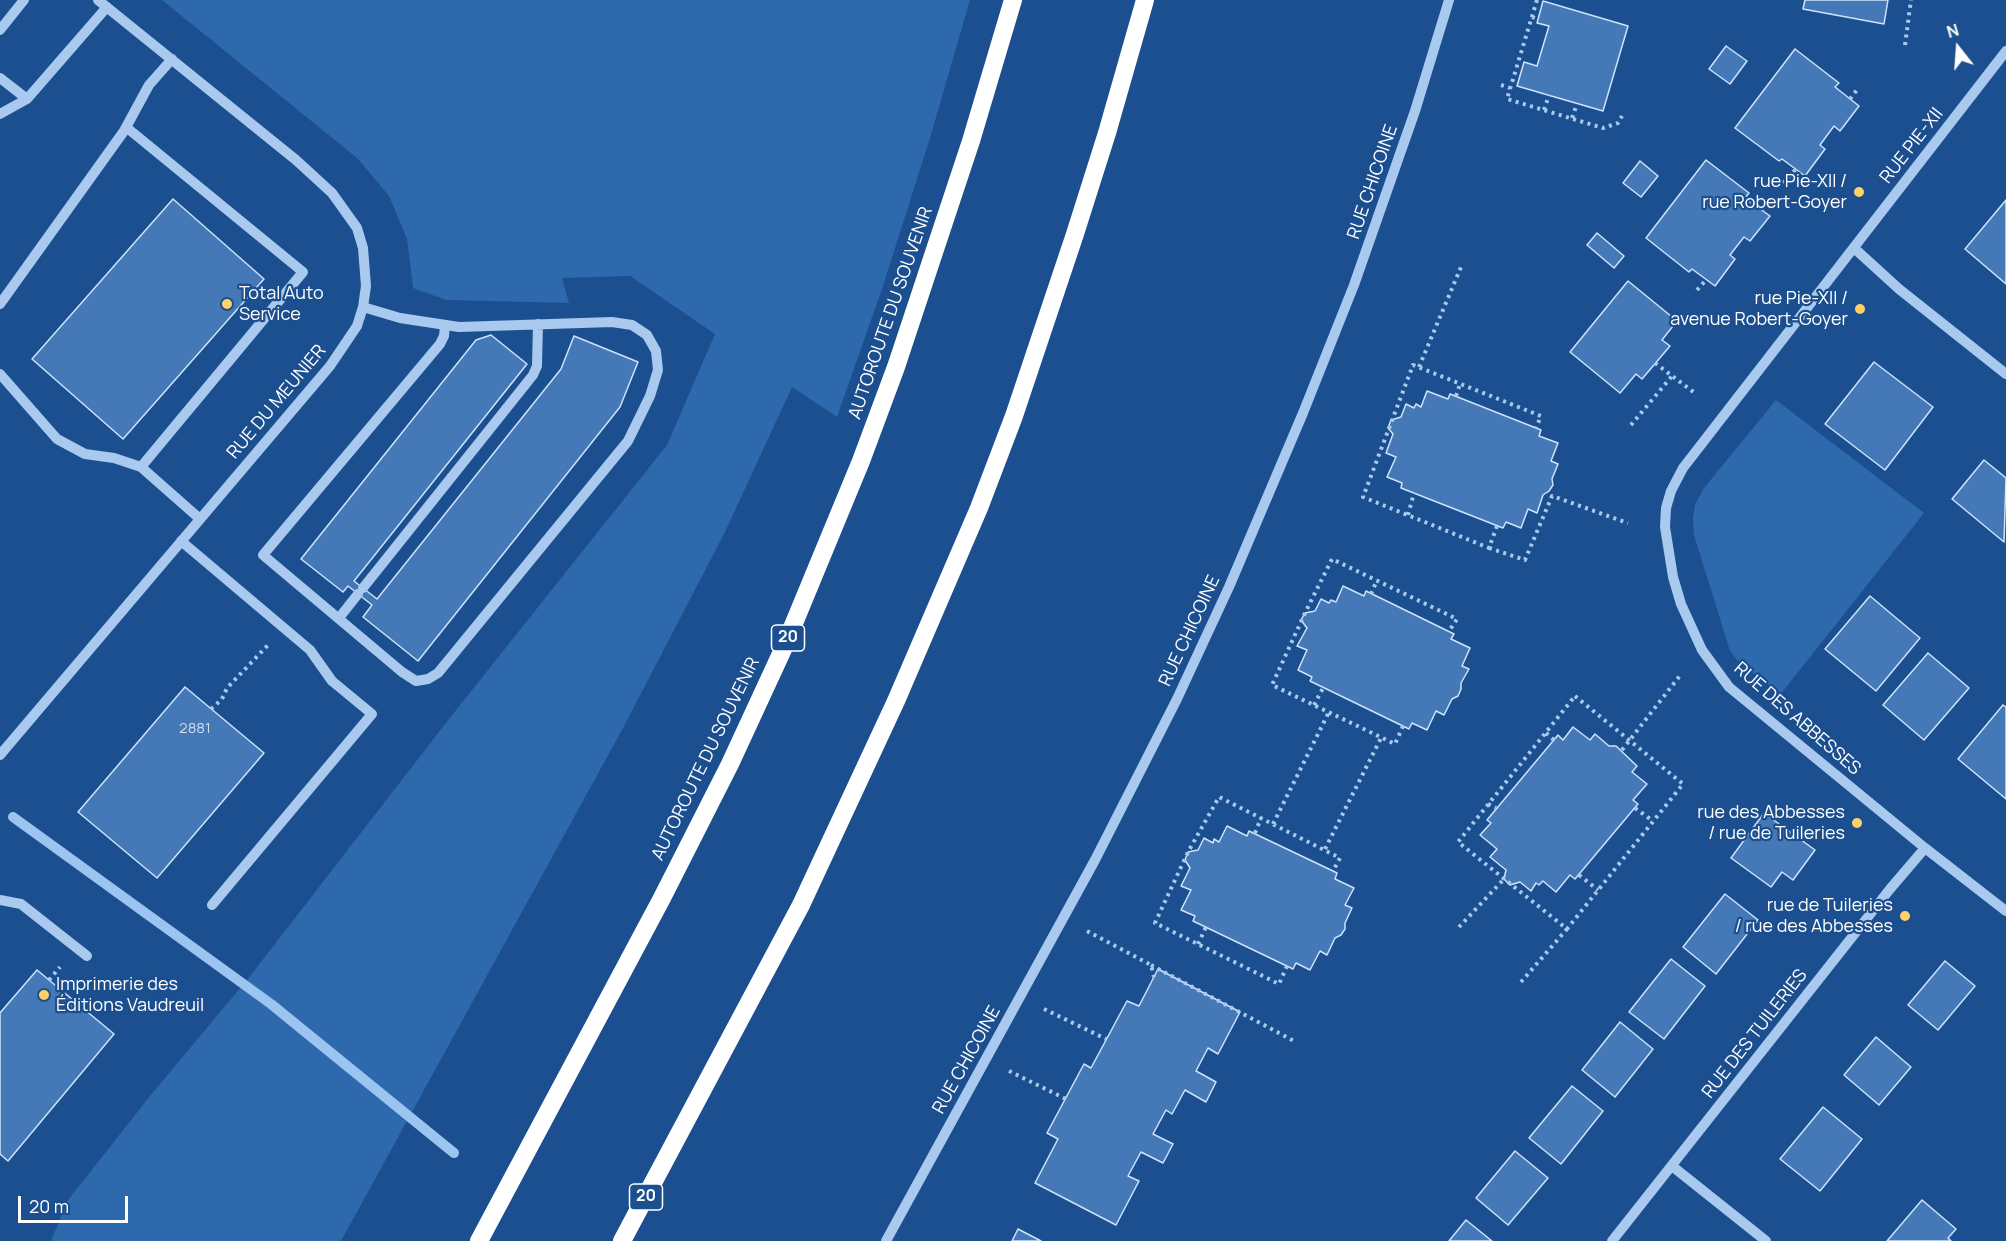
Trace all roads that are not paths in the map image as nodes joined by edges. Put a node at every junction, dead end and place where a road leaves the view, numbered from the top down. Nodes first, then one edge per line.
1 (24, 0) edge
2 (1012, 0) edge
3 (1145, 0) edge
4 (1449, 0) edge
5 (102, 4) edge
6 (0, 30) edge
7 (2006, 51) edge
8 (172, 59) junction
9 (0, 78) edge
10 (27, 99) junction
11 (0, 114) edge
12 (126, 127) junction
13 (1854, 248) junction
14 (0, 304) edge
15 (363, 307) junction
16 (538, 324) junction
17 (445, 326) junction
18 (0, 374) edge
19 (2006, 374) edge
20 (141, 467) junction
21 (1671, 491) joint
22 (200, 519) junction
23 (181, 541) junction
24 (339, 618) junction
25 (0, 755) edge
26 (1925, 848) junction
27 (0, 900) edge
28 (212, 905) dead end
29 (2006, 912) edge
30 (87, 956) dead end
31 (1672, 1166) junction
32 (479, 1241) edge
33 (621, 1241) edge
34 (886, 1241) edge
35 (1612, 1241) edge
36 (1766, 1241) edge

1 - 6 street
2 - 32 highway, AUTOROUTE DU SOUVENIR / 20
3 - 33 highway, 20
4 - 34 street, RUE CHICOINE
5 - 8 street, RUE DU MEUNIER
5 - 10 street
7 - 13 street, RUE PIE-XII
8 - 12 street
8 - 15 street, RUE DU MEUNIER
9 - 10 street
10 - 11 street
12 - 14 street
12 - 20 street
13 - 19 street
13 - 21 street, RUE PIE-XII
15 - 17 street
15 - 22 street, RUE DU MEUNIER
16 - 17 street
16 - 24 street
16 - 24 street
17 - 24 street
18 - 20 street
20 - 22 street
21 - 26 street, RUE DES ABBESSES
22 - 23 street, RUE DU MEUNIER
23 - 25 street, RUE DU MEUNIER
23 - 28 street
26 - 29 street, RUE DES ABBESSES
26 - 31 street, RUE DES TUILERIES
27 - 30 street
31 - 35 street, RUE DES TUILERIES
31 - 36 street

